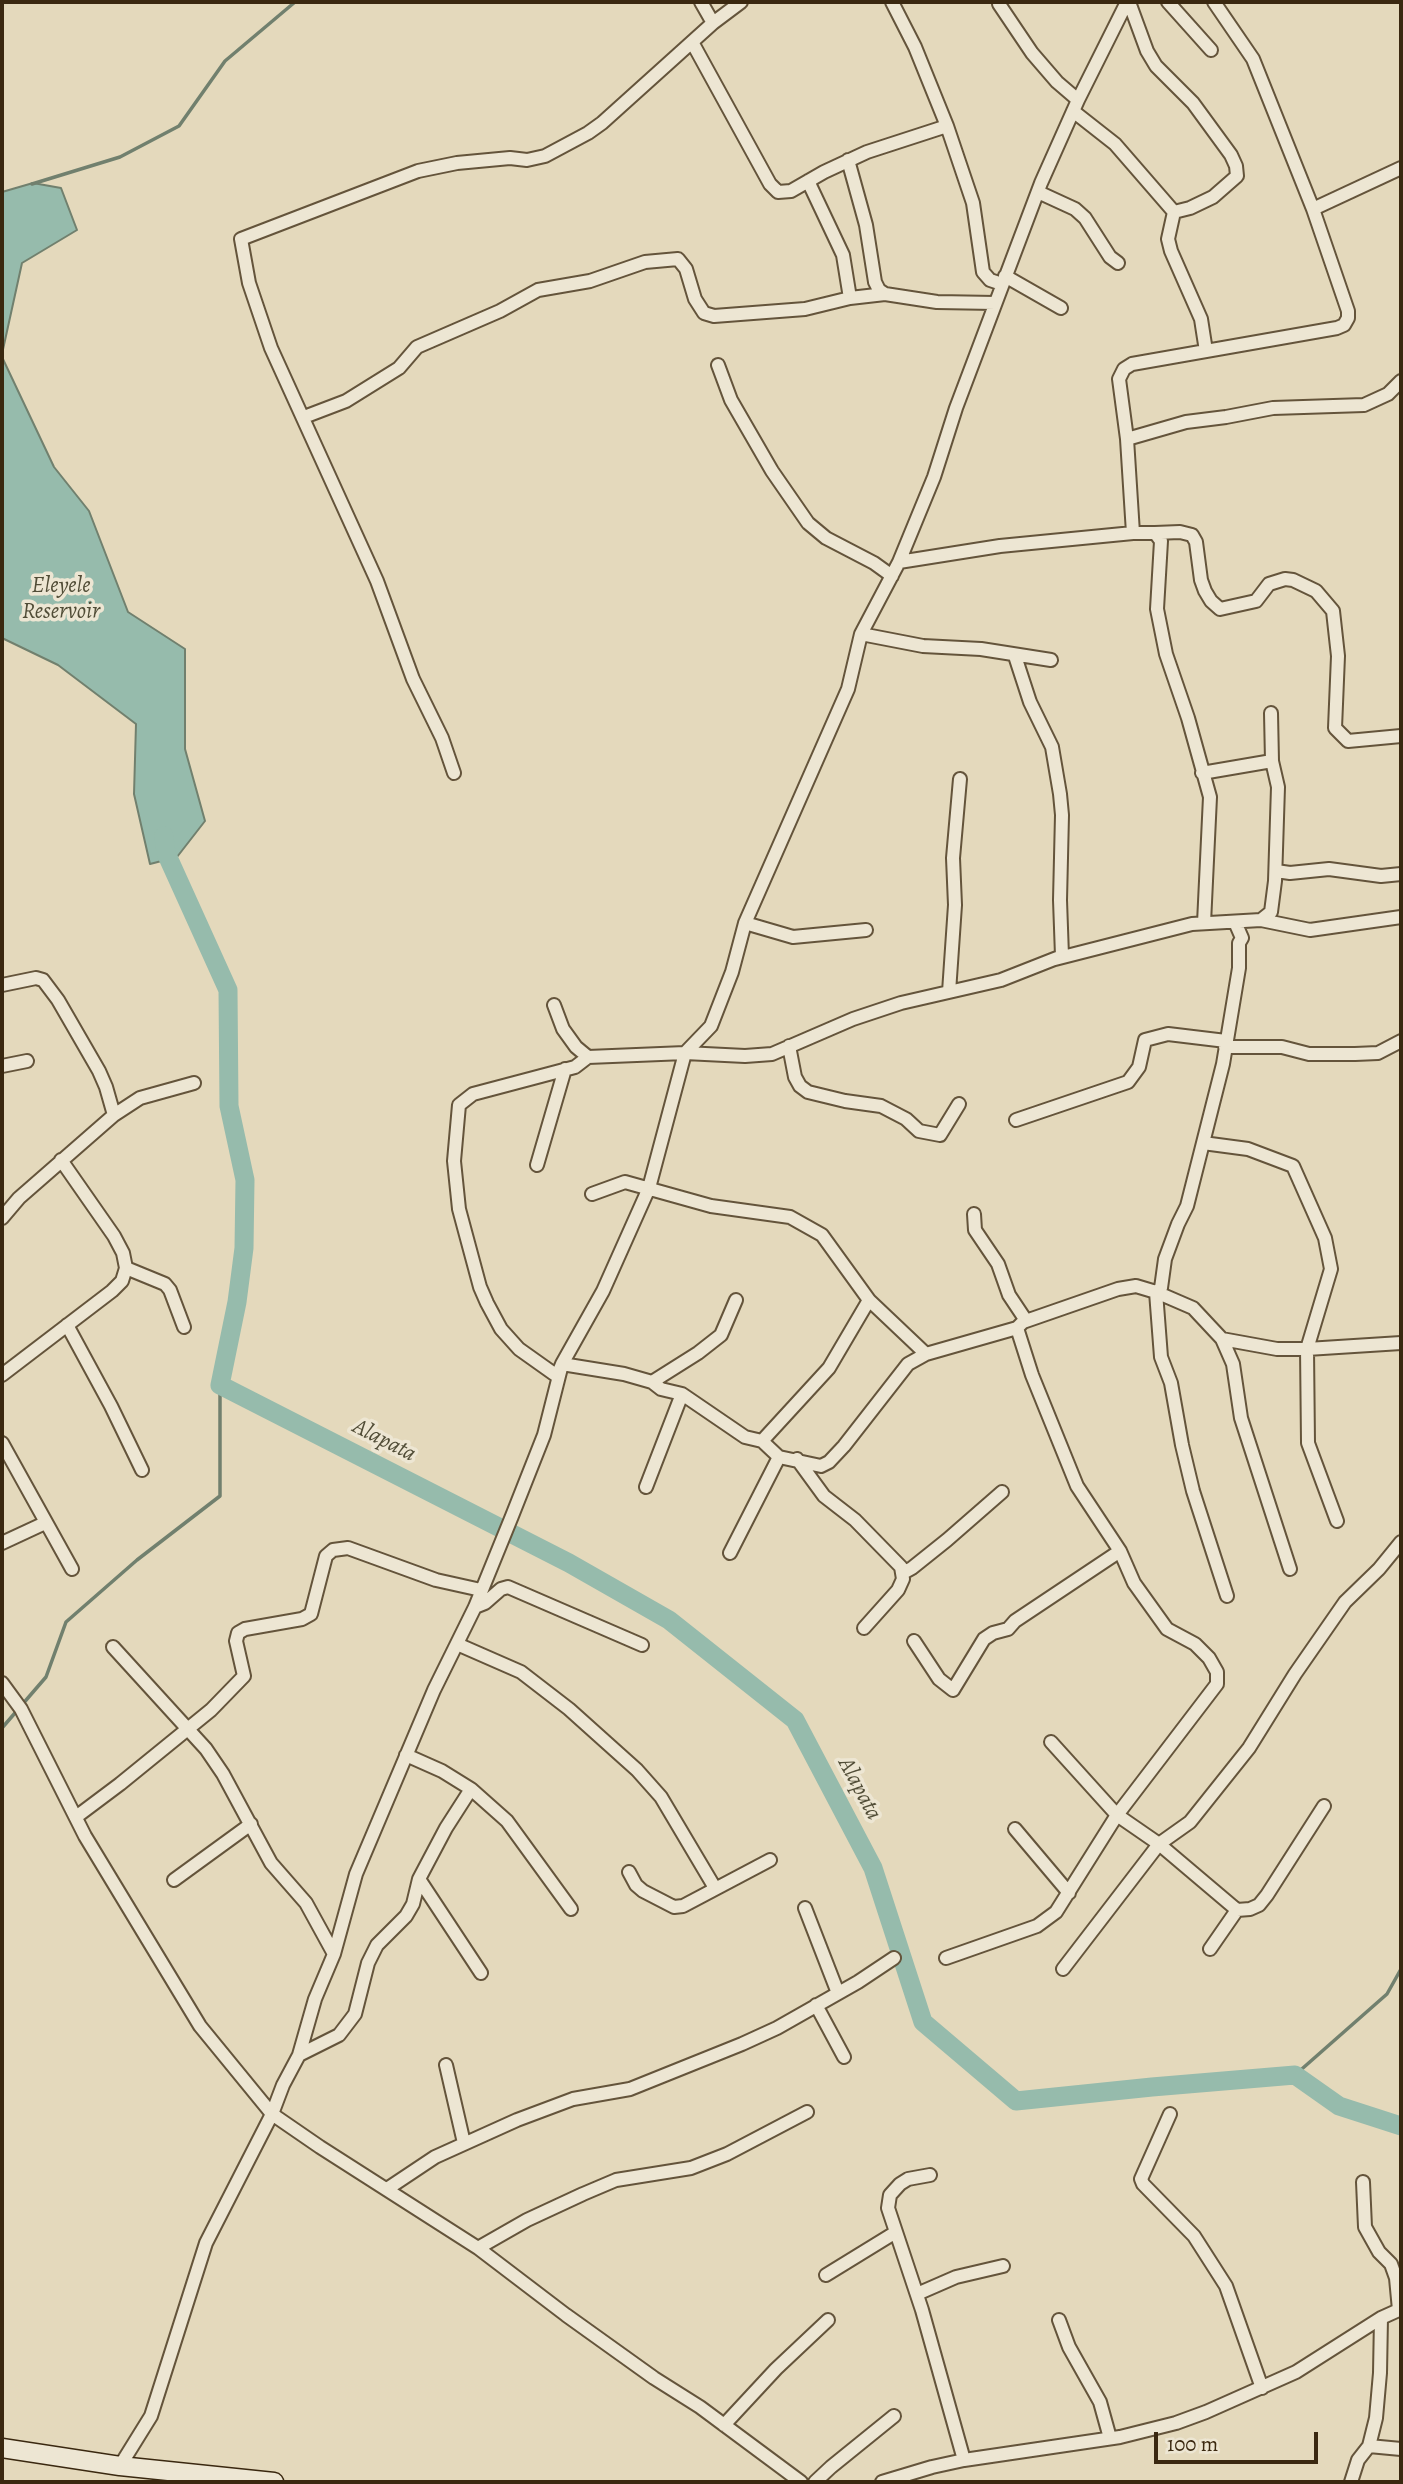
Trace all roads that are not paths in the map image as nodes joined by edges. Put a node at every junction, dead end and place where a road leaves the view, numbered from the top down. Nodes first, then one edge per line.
1 (701, 2) edge
2 (741, 2) edge
3 (891, 2) edge
4 (1128, 2) edge
5 (1168, 2) edge
6 (1214, 2) edge
7 (999, 4) dead end
8 (713, 23) junction
9 (692, 42) junction
10 (1211, 50) dead end
11 (1076, 106) junction
12 (947, 126) junction
13 (848, 160) junction
14 (1401, 168) edge
15 (808, 181) junction
16 (1038, 192) junction
17 (1313, 209) junction
18 (1174, 212) junction
19 (1118, 263) dead end
20 (1004, 280) junction
21 (885, 294) junction
22 (850, 298) junction
23 (995, 303) junction
24 (1061, 307) dead end
25 (1206, 351) junction
26 (718, 365) dead end
27 (1401, 381) edge
28 (304, 416) junction
29 (1127, 439) junction
30 (1133, 533) junction
31 (1155, 533) junction
32 (899, 562) junction
33 (892, 576) junction
34 (861, 634) junction
35 (1015, 656) junction
36 (1051, 660) dead end
37 (1271, 713) dead end
38 (1401, 736) edge
39 (1272, 761) junction
40 (454, 773) dead end
41 (1202, 773) junction
42 (960, 779) dead end
43 (1276, 871) junction
44 (1401, 874) edge
45 (1401, 917) edge
46 (1261, 920) junction
47 (1236, 922) junction
48 (745, 923) junction
49 (1204, 923) junction
50 (866, 930) dead end
51 (1042, 962) junction
52 (2, 985) edge
53 (949, 992) junction
54 (554, 1005) dead end
55 (1401, 1041) edge
56 (1226, 1044) junction
57 (789, 1046) junction
58 (1395, 1050) edge
59 (685, 1053) junction
60 (588, 1058) junction
61 (27, 1061) dead end
62 (2, 1066) edge
63 (565, 1069) junction
64 (194, 1083) dead end
65 (959, 1104) dead end
66 (114, 1115) junction
67 (1016, 1120) dead end
68 (1203, 1143) junction
69 (61, 1160) junction
70 (537, 1165) dead end
71 (649, 1188) junction
72 (592, 1194) dead end
73 (974, 1214) dead end
74 (2, 1218) edge
75 (126, 1268) junction
76 (1156, 1292) junction
77 (736, 1300) dead end
78 (869, 1300) junction
79 (67, 1325) junction
80 (1020, 1325) junction
81 (184, 1328) dead end
82 (1222, 1339) junction
83 (1401, 1343) edge
84 (1307, 1349) junction
85 (926, 1354) junction
86 (562, 1364) junction
87 (2, 1375) edge
88 (652, 1382) junction
89 (682, 1395) junction
90 (762, 1441) junction
91 (2, 1443) edge
92 (779, 1457) junction
93 (797, 1459) junction
94 (142, 1470) dead end
95 (646, 1487) dead end
96 (1002, 1492) dead end
97 (1337, 1521) dead end
98 (45, 1522) junction
99 (1401, 1542) edge
100 (2, 1543) edge
101 (1120, 1551) junction
102 (730, 1553) dead end
103 (72, 1569) dead end
104 (1290, 1569) dead end
105 (903, 1573) junction
106 (481, 1590) junction
107 (1227, 1596) dead end
108 (475, 1607) junction
109 (863, 1628) dead end
110 (914, 1641) dead end
111 (457, 1644) junction
112 (642, 1645) dead end
113 (113, 1647) dead end
114 (2, 1685) edge
115 (188, 1728) junction
116 (1051, 1742) dead end
117 (406, 1755) junction
118 (471, 1789) junction
119 (1324, 1806) dead end
120 (1117, 1815) junction
121 (76, 1817) junction
122 (251, 1824) junction
123 (1014, 1829) dead end
124 (1159, 1844) junction
125 (770, 1860) dead end
126 (629, 1872) dead end
127 (419, 1879) junction
128 (174, 1880) dead end
129 (715, 1888) junction
130 (1069, 1894) junction
131 (805, 1908) dead end
132 (571, 1909) dead end
133 (1237, 1910) junction
134 (1210, 1949) dead end
135 (334, 1954) junction
136 (894, 1958) dead end
137 (946, 1958) dead end
138 (1063, 1969) dead end
139 (481, 1973) dead end
140 (838, 1993) junction
141 (816, 2005) junction
142 (299, 2056) junction
143 (844, 2057) dead end
144 (446, 2065) dead end
145 (807, 2112) dead end
146 (272, 2114) junction
147 (1170, 2114) dead end
148 (464, 2143) junction
149 (930, 2175) dead end
150 (1363, 2182) dead end
151 (387, 2189) junction
152 (896, 2232) junction
153 (478, 2248) junction
154 (1003, 2266) dead end
155 (826, 2276) dead end
156 (917, 2294) junction
157 (1400, 2309) edge
158 (1381, 2318) junction
159 (828, 2320) dead end
160 (1059, 2320) dead end
161 (1262, 2388) junction
162 (894, 2416) dead end
163 (724, 2425) junction
164 (1110, 2438) junction
165 (1369, 2446) junction
166 (2, 2448) edge
167 (1401, 2449) edge
168 (964, 2460) junction
169 (120, 2466) junction
170 (177, 2477) edge
171 (274, 2482) edge
172 (801, 2482) edge
173 (816, 2482) edge
174 (882, 2482) edge
175 (1350, 2482) edge

1 - 8 street
2 - 8 street
3 - 12 street
4 - 11 street
4 - 18 street
5 - 10 street
6 - 17 street
7 - 11 street
8 - 9 street
9 - 15 street
9 - 28 street
11 - 16 street
11 - 18 street
12 - 13 street
12 - 20 street
13 - 15 street
13 - 21 street
14 - 17 street
15 - 22 street
16 - 19 street
16 - 20 street
17 - 25 street
18 - 25 street
20 - 23 street
20 - 24 street
21 - 22 street
21 - 23 street
22 - 28 street
23 - 32 street
25 - 29 street
26 - 33 street
27 - 29 street
28 - 40 street
29 - 30 street
30 - 31 street
30 - 32 street
31 - 38 street
31 - 41 street
32 - 33 street
33 - 34 street
34 - 35 street
34 - 48 street
35 - 36 street
35 - 51 street
37 - 39 street
39 - 41 street
39 - 43 street
41 - 49 street
42 - 53 street
43 - 44 street
43 - 46 street
45 - 46 street
46 - 47 street
47 - 49 street
47 - 56 street
48 - 50 street
48 - 59 street
49 - 51 street
51 - 53 street
52 - 66 street
53 - 57 street
54 - 60 street
55 - 58 street
56 - 58 street
56 - 67 street
56 - 68 street
57 - 59 street
57 - 65 street
59 - 60 street
59 - 71 street
60 - 63 street
61 - 62 street
63 - 70 street
63 - 86 street
64 - 66 street
66 - 69 street
68 - 76 street
68 - 84 street
69 - 74 street
69 - 75 street
71 - 72 street
71 - 78 street
71 - 86 street
73 - 80 street
75 - 79 street
75 - 81 street
76 - 80 street
76 - 82 street
76 - 107 street
77 - 88 street
78 - 85 street
78 - 90 street
79 - 87 street
79 - 94 street
80 - 85 street
80 - 101 street
82 - 84 street
82 - 104 street
83 - 84 street
84 - 97 street
85 - 93 street
86 - 88 street
86 - 106 street
88 - 89 street
89 - 90 street
89 - 95 street
90 - 92 street
91 - 98 street
92 - 93 street
92 - 102 street
93 - 105 street
96 - 105 street
98 - 100 street
98 - 103 street
99 - 124 street
101 - 110 street
101 - 120 street
105 - 109 street
106 - 108 street
106 - 115 street
108 - 111 street
108 - 112 street
111 - 117 street
111 - 129 street
113 - 115 street
114 - 121 street
115 - 121 street
115 - 122 street
116 - 120 street
117 - 118 street
117 - 135 street
118 - 127 street
118 - 132 street
119 - 133 street
120 - 124 street
120 - 130 street
121 - 146 street
122 - 128 street
122 - 135 street
123 - 130 street
124 - 133 street
124 - 138 street
125 - 129 street
126 - 129 street
127 - 139 street
127 - 142 street
130 - 137 street
131 - 140 street
133 - 134 street
135 - 142 street
136 - 140 street
140 - 141 street
141 - 143 street
141 - 148 street
142 - 146 street
144 - 148 street
145 - 153 street
146 - 151 street
146 - 169 street
147 - 161 street
148 - 151 street
149 - 152 street
150 - 157 street
151 - 153 street
152 - 155 street
152 - 156 street
153 - 163 street
154 - 156 street
156 - 168 street
157 - 158 street
158 - 161 street
158 - 165 street
159 - 163 street
160 - 164 street
161 - 164 street
162 - 173 street
163 - 172 street
164 - 168 street
165 - 167 street
165 - 175 street
166 - 169 main road
168 - 174 street
169 - 170 main road
170 - 171 main road

